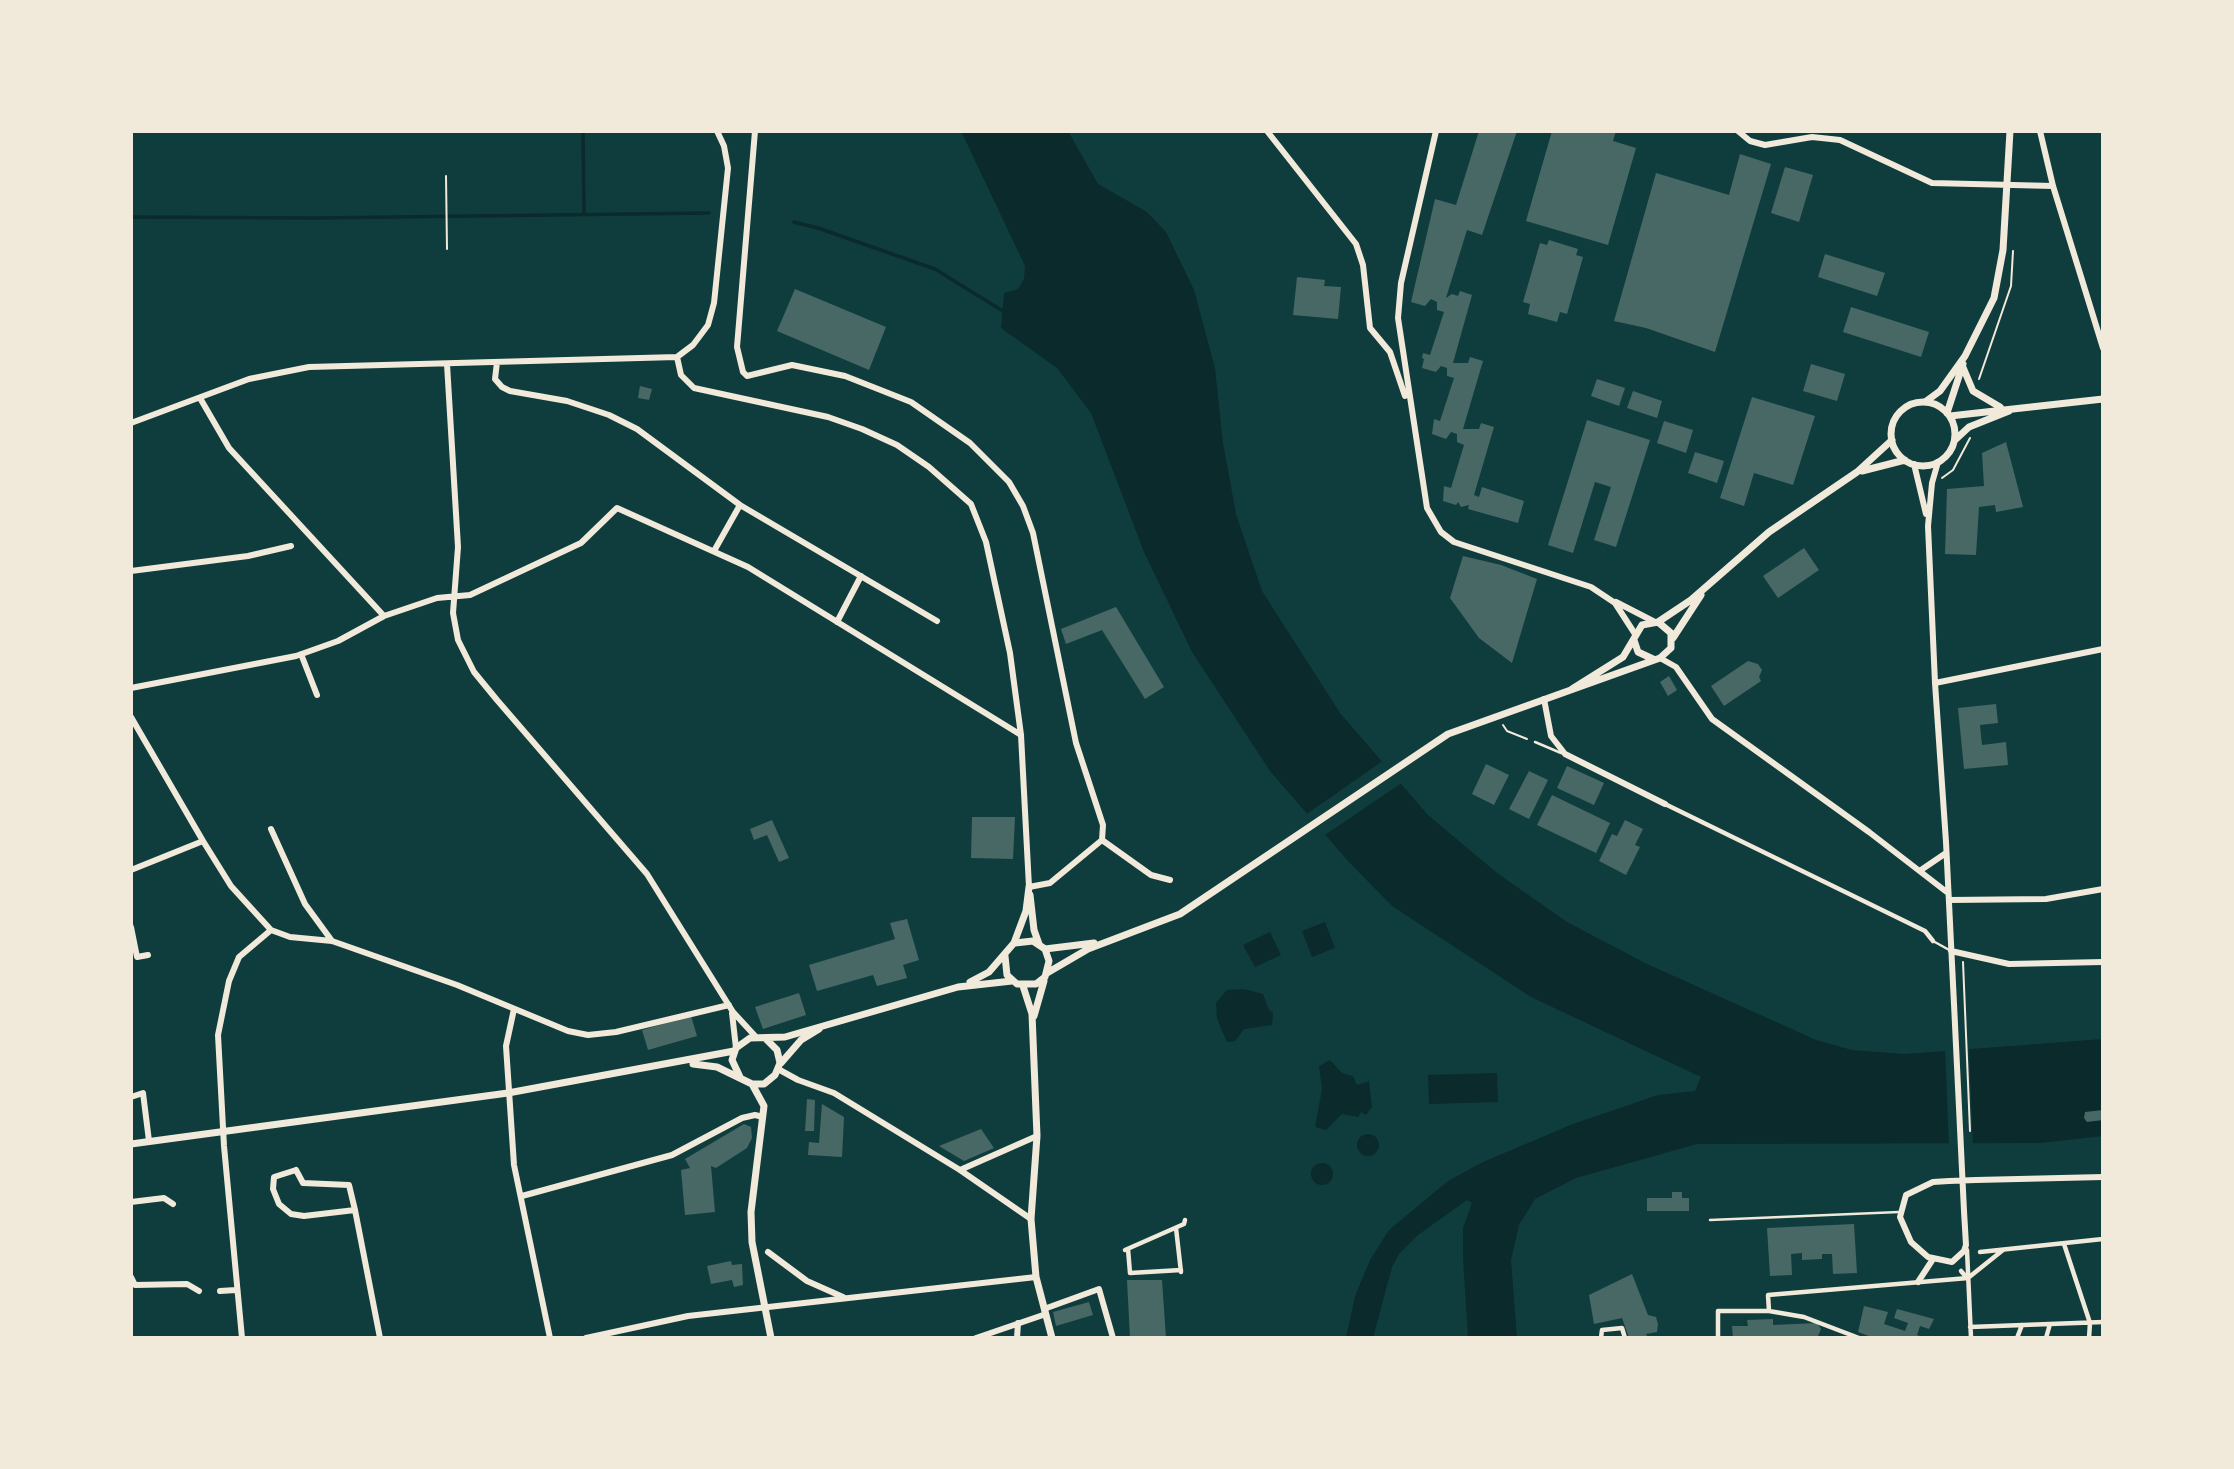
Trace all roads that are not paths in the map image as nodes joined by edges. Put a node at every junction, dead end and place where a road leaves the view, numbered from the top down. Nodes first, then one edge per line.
1 (717, 131) edge
2 (755, 131) edge
3 (1267, 131) edge
4 (1436, 131) edge
5 (1738, 131) edge
6 (2010, 131) edge
7 (2040, 131) edge
8 (2005, 183) junction
9 (2053, 186) junction
10 (2103, 348) edge
11 (677, 357) junction
12 (1964, 360) junction
13 (496, 362) junction
14 (447, 364) junction
15 (200, 398) junction
16 (2103, 399) edge
17 (1925, 402) junction
18 (1409, 404) junction
19 (2004, 408) junction
20 (2013, 409) junction
21 (1948, 415) junction
22 (131, 423) edge
23 (1892, 440) junction
24 (1955, 440) junction
25 (1905, 460) junction
26 (1938, 462) junction
27 (1914, 464) junction
28 (1857, 472) junction
29 (740, 505) junction
30 (1928, 526) junction
31 (291, 546) dead end
32 (714, 551) junction
33 (131, 571) edge
34 (861, 576) junction
35 (1710, 581) junction
36 (454, 595) junction
37 (1605, 596) junction
38 (384, 616) junction
39 (937, 621) dead end
40 (1656, 621) junction
41 (837, 622) junction
42 (1634, 637) junction
43 (1672, 638) junction
44 (2103, 649) edge
45 (302, 654) junction
46 (1656, 659) junction
47 (1935, 683) junction
48 (131, 688) edge
49 (1572, 689) junction
50 (317, 695) dead end
51 (1544, 699) junction
52 (131, 717) edge
53 (1021, 735) junction
54 (1535, 741) dead end
55 (1565, 754) junction
56 (1665, 804) joint
57 (271, 829) dead end
58 (1102, 840) junction
59 (203, 841) junction
60 (1946, 853) junction
61 (131, 870) edge
62 (1921, 870) junction
63 (1170, 880) dead end
64 (1029, 887) junction
65 (2103, 889) edge
66 (1948, 897) junction
67 (131, 927) edge
68 (271, 930) junction
69 (1108, 940) junction
70 (332, 941) junction
71 (1933, 941) joint
72 (1014, 943) junction
73 (1042, 946) junction
74 (1951, 951) junction
75 (1005, 954) junction
76 (148, 955) dead end
77 (2103, 962) edge
78 (1046, 975) junction
79 (1012, 981) junction
80 (1023, 986) junction
81 (958, 987) junction
82 (729, 1005) junction
83 (514, 1009) junction
84 (828, 1024) junction
85 (1032, 1025) junction
86 (760, 1038) junction
87 (735, 1050) junction
88 (664, 1065) junction
89 (779, 1066) junction
90 (740, 1077) junction
91 (752, 1084) junction
92 (508, 1093) junction
93 (131, 1097) edge
94 (763, 1117) junction
95 (223, 1133) junction
96 (1037, 1136) junction
97 (149, 1141) junction
98 (131, 1144) edge
99 (960, 1170) junction
100 (2103, 1177) edge
101 (522, 1196) junction
102 (131, 1202) edge
103 (173, 1204) dead end
104 (355, 1210) junction
105 (1899, 1212) junction
106 (1031, 1219) junction
107 (1185, 1220) dead end
108 (1710, 1220) dead end
109 (1177, 1228) junction
110 (2103, 1239) edge
111 (2064, 1244) junction
112 (1966, 1245) junction
113 (2004, 1250) junction
114 (768, 1252) dead end
115 (1980, 1252) dead end
116 (1933, 1259) junction
117 (1961, 1271) dead end
118 (131, 1277) edge
119 (1036, 1277) junction
120 (1968, 1279) junction
121 (1918, 1282) junction
122 (236, 1290) junction
123 (199, 1291) dead end
124 (220, 1291) dead end
125 (845, 1298) junction
126 (764, 1307) junction
127 (1769, 1311) junction
128 (1045, 1312) junction
129 (2090, 1322) junction
130 (2103, 1322) edge
131 (1018, 1323) junction
132 (2050, 1324) junction
133 (2022, 1325) junction
134 (1970, 1327) junction
135 (1852, 1336) edge
136 (242, 1338) edge
137 (380, 1338) edge
138 (550, 1338) edge
139 (586, 1338) edge
140 (771, 1338) edge
141 (976, 1338) edge
142 (1017, 1338) edge
143 (1052, 1338) edge
144 (1113, 1338) edge
145 (1601, 1338) edge
146 (1625, 1338) edge
147 (1718, 1338) edge
148 (1859, 1338) edge
149 (1971, 1338) edge
150 (2017, 1338) edge
151 (2046, 1338) edge
152 (2090, 1338) edge

1 - 11 street
2 - 58 street
3 - 18 street
4 - 18 street
5 - 8 street
6 - 8 street
7 - 9 street
8 - 9 street
8 - 12 street
9 - 10 street
11 - 13 street
11 - 53 street
12 - 17 street
12 - 19 street
12 - 21 street
13 - 14 street
13 - 29 street
14 - 15 street
14 - 36 street
15 - 22 street
15 - 38 street
16 - 20 street
17 - 21 street
17 - 23 street
18 - 37 street
19 - 20 street
19 - 21 street
20 - 24 street
21 - 24 street
23 - 25 street
23 - 28 street
24 - 26 street
25 - 27 street
25 - 28 street
26 - 27 street
26 - 30 street
27 - 30 street
28 - 35 street
29 - 32 street
29 - 34 street
30 - 47 street
31 - 33 street
32 - 36 street
32 - 41 street
34 - 39 street
34 - 41 street
35 - 40 street
35 - 43 street
36 - 38 street
36 - 82 street
37 - 40 street
37 - 42 street
38 - 45 street
40 - 42 street
40 - 43 street
41 - 53 street
42 - 46 street
42 - 49 street
43 - 46 street
44 - 47 street
45 - 48 street
45 - 50 street
46 - 49 street
46 - 62 street
47 - 60 street
49 - 51 street
51 - 55 street
51 - 69 street
52 - 59 street
53 - 64 street
54 - 55 lane
55 - 56 street
56 - 71 street
57 - 70 street
58 - 63 street
58 - 64 street
59 - 61 street
59 - 68 street
60 - 62 street
60 - 66 street
62 - 66 street
64 - 72 street
64 - 73 street
65 - 66 street
66 - 74 street
67 - 76 street
68 - 70 street
68 - 95 street
69 - 73 street
69 - 78 street
70 - 83 street
71 - 74 lane
72 - 73 street
72 - 75 street
73 - 78 street
74 - 77 street
74 - 112 street
75 - 79 street
75 - 81 street
78 - 80 street
78 - 85 street
79 - 80 street
79 - 81 street
80 - 85 street
81 - 84 street
82 - 83 street
82 - 86 street
82 - 87 street
83 - 92 street
84 - 86 street
84 - 89 street
85 - 96 street
86 - 87 street
86 - 89 street
87 - 88 street
87 - 90 street
88 - 90 street
88 - 92 street
89 - 91 street
89 - 99 street
90 - 91 street
91 - 94 street
92 - 95 street
92 - 101 street
93 - 97 street
94 - 101 street
94 - 126 street
95 - 97 street
95 - 122 street
96 - 99 street
96 - 106 street
97 - 98 street
99 - 106 street
100 - 105 street
101 - 138 street
102 - 103 street
104 - 104 street
104 - 137 street
105 - 108 lane
105 - 116 street
106 - 119 street
107 - 109 street
109 - 109 street
110 - 111 street
111 - 113 street
111 - 129 street
112 - 116 street
112 - 120 street
113 - 115 street
113 - 120 street
114 - 125 street
116 - 121 street
117 - 120 street
118 - 123 street
119 - 125 street
119 - 128 street
120 - 121 street
120 - 134 street
121 - 127 street
122 - 124 street
122 - 136 street
125 - 126 street
126 - 139 street
126 - 140 street
127 - 135 street
127 - 147 street
128 - 131 street
128 - 143 street
128 - 144 street
129 - 130 street
129 - 132 street
129 - 152 street
131 - 141 street
131 - 142 street
132 - 133 street
132 - 151 street
133 - 134 street
133 - 150 street
134 - 149 street
135 - 148 street
145 - 146 street

